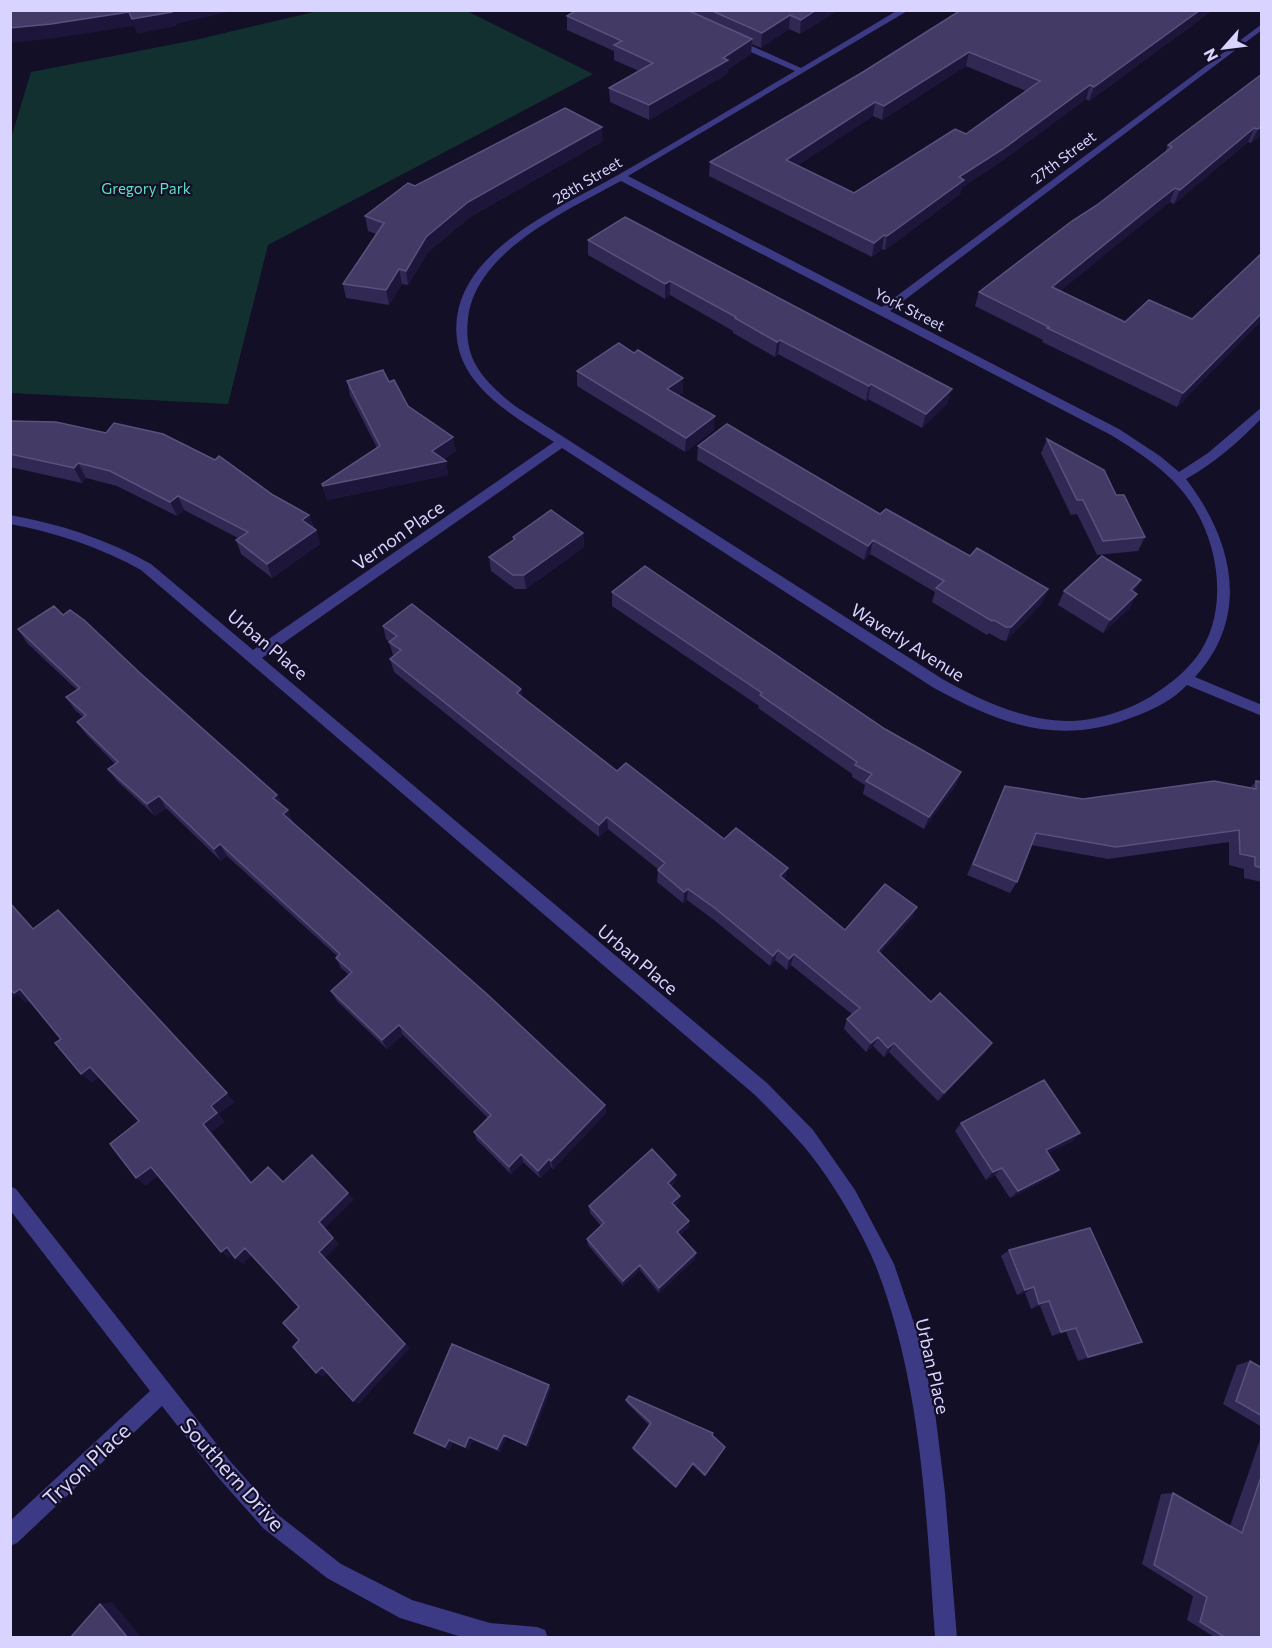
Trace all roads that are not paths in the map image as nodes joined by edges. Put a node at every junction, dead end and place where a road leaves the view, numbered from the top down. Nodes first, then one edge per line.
1 (905, 10) edge
2 (1262, 26) edge
3 (727, 39) edge
4 (801, 71) junction
5 (622, 177) junction
6 (882, 312) junction
7 (1262, 411) edge
8 (562, 442) junction
9 (1178, 478) junction
10 (10, 519) edge
11 (253, 657) junction
12 (1186, 679) junction
13 (1262, 711) edge
14 (10, 1195) edge
15 (163, 1392) junction
16 (10, 1536) edge
17 (537, 1638) edge
18 (946, 1638) edge

1 - 4 street, 28th Street
2 - 6 street, 27th Street
3 - 4 street
4 - 5 street, 28th Street
5 - 6 street, York Street
5 - 8 street, 28th Street
6 - 9 street, York Street
7 - 9 street
8 - 11 street, Vernon Place
8 - 12 street, Waverly Avenue
9 - 12 street, York Street
10 - 11 street, Urban Place
11 - 18 street, Urban Place
12 - 13 street
14 - 15 street, Southern Drive
15 - 16 street, Tryon Place
15 - 17 street, Southern Drive

